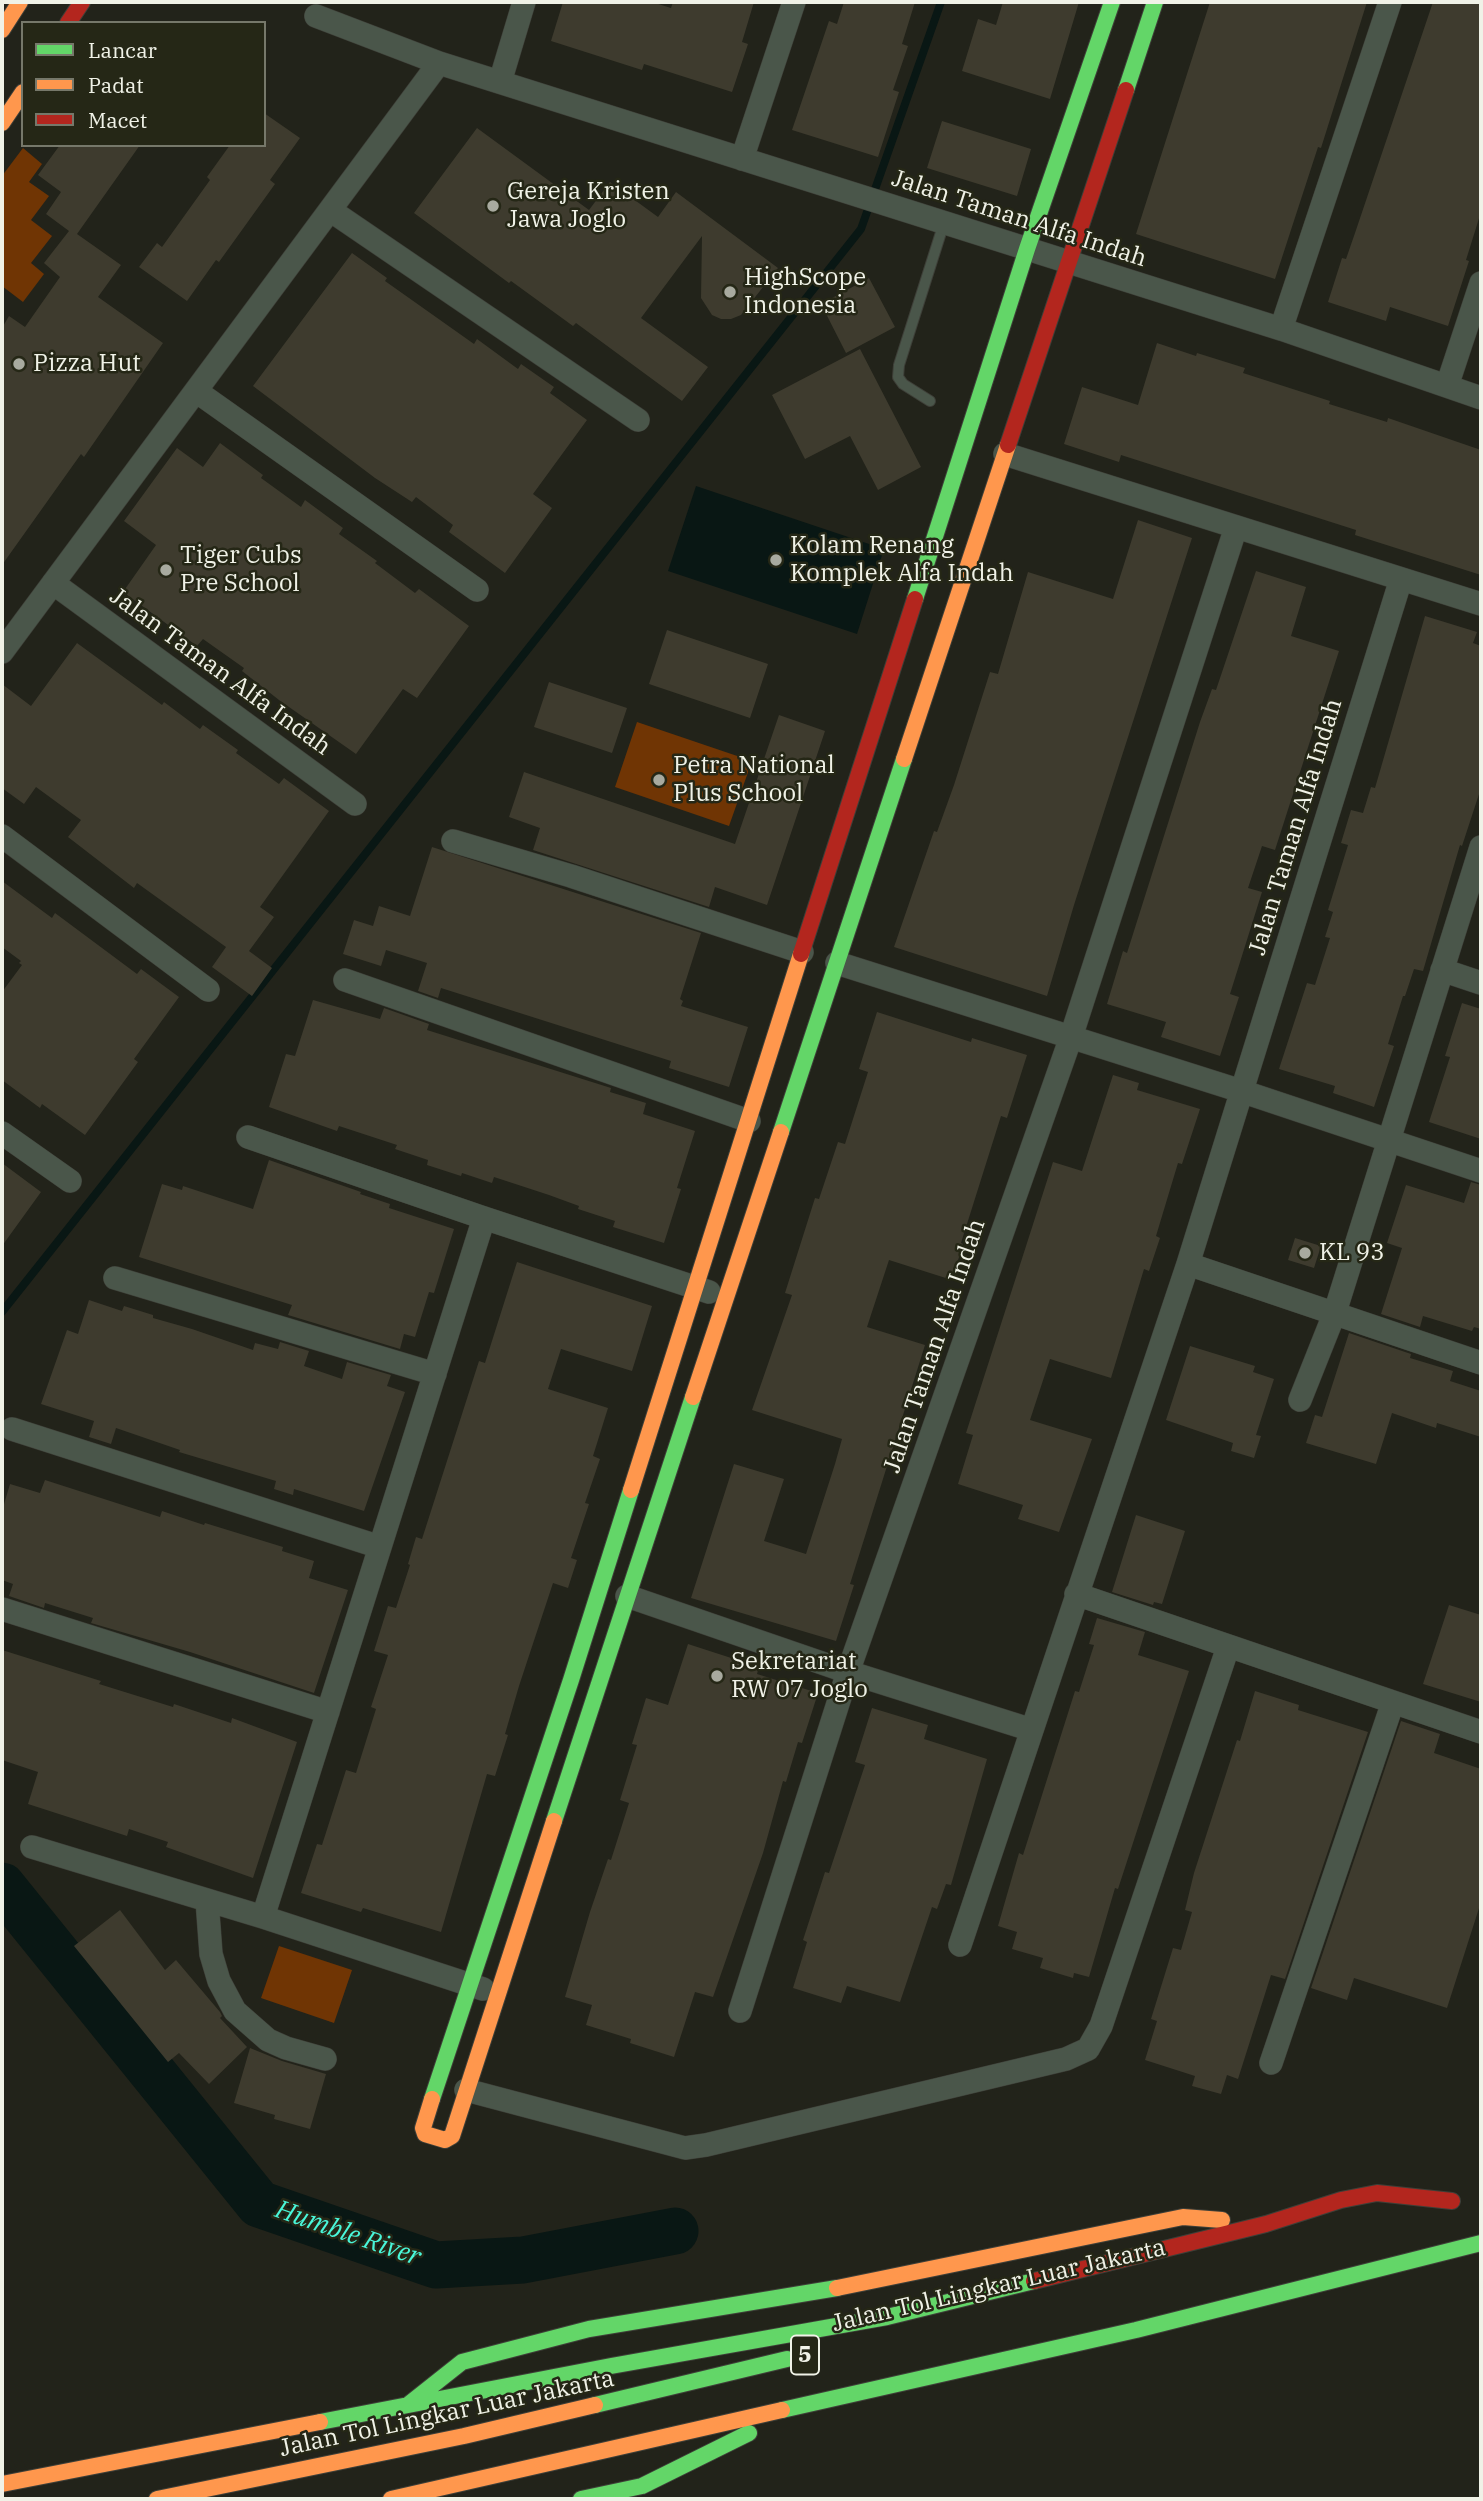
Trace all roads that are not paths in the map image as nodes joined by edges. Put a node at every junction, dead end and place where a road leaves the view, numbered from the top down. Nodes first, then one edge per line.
1 (20, 2) edge
2 (82, 2) edge
3 (524, 2) edge
4 (794, 2) edge
5 (1112, 2) edge
6 (1155, 2) edge
7 (1390, 2) edge
8 (316, 16) dead end
9 (69, 21) edge
10 (2, 30) edge
11 (439, 63) junction
12 (499, 82) junction
13 (21, 95) edge
14 (2, 123) edge
15 (742, 159) junction
16 (330, 210) junction
17 (944, 223) junction
18 (1027, 249) junction
19 (1069, 262) junction
20 (1481, 283) edge
21 (1281, 329) junction
22 (1447, 386) junction
23 (196, 391) junction
24 (1481, 398) edge
25 (930, 401) dead end
26 (638, 421) dead end
27 (1005, 454) junction
28 (1236, 527) junction
29 (1401, 579) junction
30 (53, 583) junction
31 (477, 590) dead end
32 (1481, 604) edge
33 (2, 652) edge
34 (355, 804) dead end
35 (2, 836) edge
36 (453, 841) dead end
37 (1481, 847) edge
38 (802, 952) junction
39 (836, 963) junction
40 (1442, 970) junction
41 (345, 980) dead end
42 (1481, 983) edge
43 (208, 990) dead end
44 (1071, 1037) junction
45 (1241, 1091) junction
46 (749, 1121) junction
47 (2, 1133) edge
48 (248, 1137) dead end
49 (1389, 1139) junction
50 (1481, 1171) edge
51 (70, 1181) dead end
52 (484, 1218) junction
53 (1188, 1264) junction
54 (114, 1278) dead end
55 (694, 1287) junction
56 (726, 1297) junction
57 (1335, 1312) junction
58 (1481, 1363) edge
59 (435, 1374) junction
60 (1300, 1399) dead end
61 (12, 1429) dead end
62 (380, 1547) junction
63 (1076, 1594) junction
64 (627, 1596) junction
65 (2, 1609) edge
66 (1228, 1647) junction
67 (848, 1672) junction
68 (1393, 1702) junction
69 (328, 1712) junction
70 (1032, 1730) junction
71 (1481, 1732) edge
72 (32, 1847) dead end
73 (207, 1900) junction
74 (263, 1917) junction
75 (960, 1945) dead end
76 (472, 1985) junction
77 (498, 1993) junction
78 (740, 2011) dead end
79 (325, 2059) dead end
80 (1272, 2063) dead end
81 (466, 2090) junction
82 (1472, 2195) dead end
83 (1452, 2201) junction
84 (1412, 2211) dead end
85 (1266, 2224) junction
86 (1481, 2243) edge
87 (803, 2356) dead end
88 (807, 2405) junction
89 (405, 2407) junction
90 (2, 2484) edge
91 (157, 2499) edge
92 (391, 2499) edge
93 (581, 2499) edge

1 - 10 main road
2 - 9 main road
3 - 12 street
4 - 15 street
5 - 18 main road
6 - 19 main road
7 - 21 street
8 - 11 street, Jalan Taman Alfa Indah
11 - 12 street, Jalan Taman Alfa Indah
11 - 16 street
12 - 15 street, Jalan Taman Alfa Indah
13 - 14 main road
15 - 17 street, Jalan Taman Alfa Indah
16 - 23 street
16 - 26 street
17 - 18 street, Jalan Taman Alfa Indah
17 - 25 lane
18 - 19 street, Jalan Taman Alfa Indah
18 - 38 main road
19 - 21 street, Jalan Taman Alfa Indah
19 - 27 main road
20 - 22 street
21 - 22 street, Jalan Taman Alfa Indah
22 - 24 street, Jalan Taman Alfa Indah
23 - 30 street
23 - 31 street
27 - 28 street
27 - 39 main road
28 - 29 street
28 - 44 street, Jalan Taman Alfa Indah
29 - 32 street
29 - 45 street, Jalan Taman Alfa Indah
30 - 33 street
30 - 34 street, Jalan Taman Alfa Indah
35 - 43 street
36 - 38 street
37 - 40 street
38 - 46 main road
39 - 44 street
39 - 56 main road
40 - 42 street
40 - 49 street
41 - 46 street
44 - 45 street
44 - 67 street, Jalan Taman Alfa Indah
45 - 49 street
45 - 53 street, Jalan Taman Alfa Indah
46 - 55 main road
47 - 51 street
48 - 52 street
49 - 50 street
49 - 57 street
52 - 55 street
52 - 59 street
53 - 57 street
53 - 63 street, Jalan Taman Alfa Indah
54 - 59 street
55 - 56 street
55 - 76 main road
56 - 64 main road
57 - 58 street
57 - 60 street
59 - 62 street
61 - 62 street
62 - 69 street
63 - 66 street
63 - 70 street, Jalan Taman Alfa Indah
64 - 67 street
64 - 77 main road
65 - 69 street
66 - 68 street
66 - 81 street
67 - 70 street
67 - 78 street, Jalan Taman Alfa Indah
68 - 71 street
68 - 80 street
69 - 74 street
70 - 75 street, Jalan Taman Alfa Indah
72 - 73 street
73 - 74 street
73 - 79 street
74 - 76 street
76 - 77 street
76 - 81 main road
77 - 81 main road
82 - 83 main road
83 - 84 main road
83 - 85 main road
85 - 89 main road
85 - 89 main road
86 - 88 main road, 5
87 - 91 main road, Jalan Tol Lingkar Luar Jakarta / 5
88 - 92 main road, 5
88 - 93 main road
89 - 90 main road

